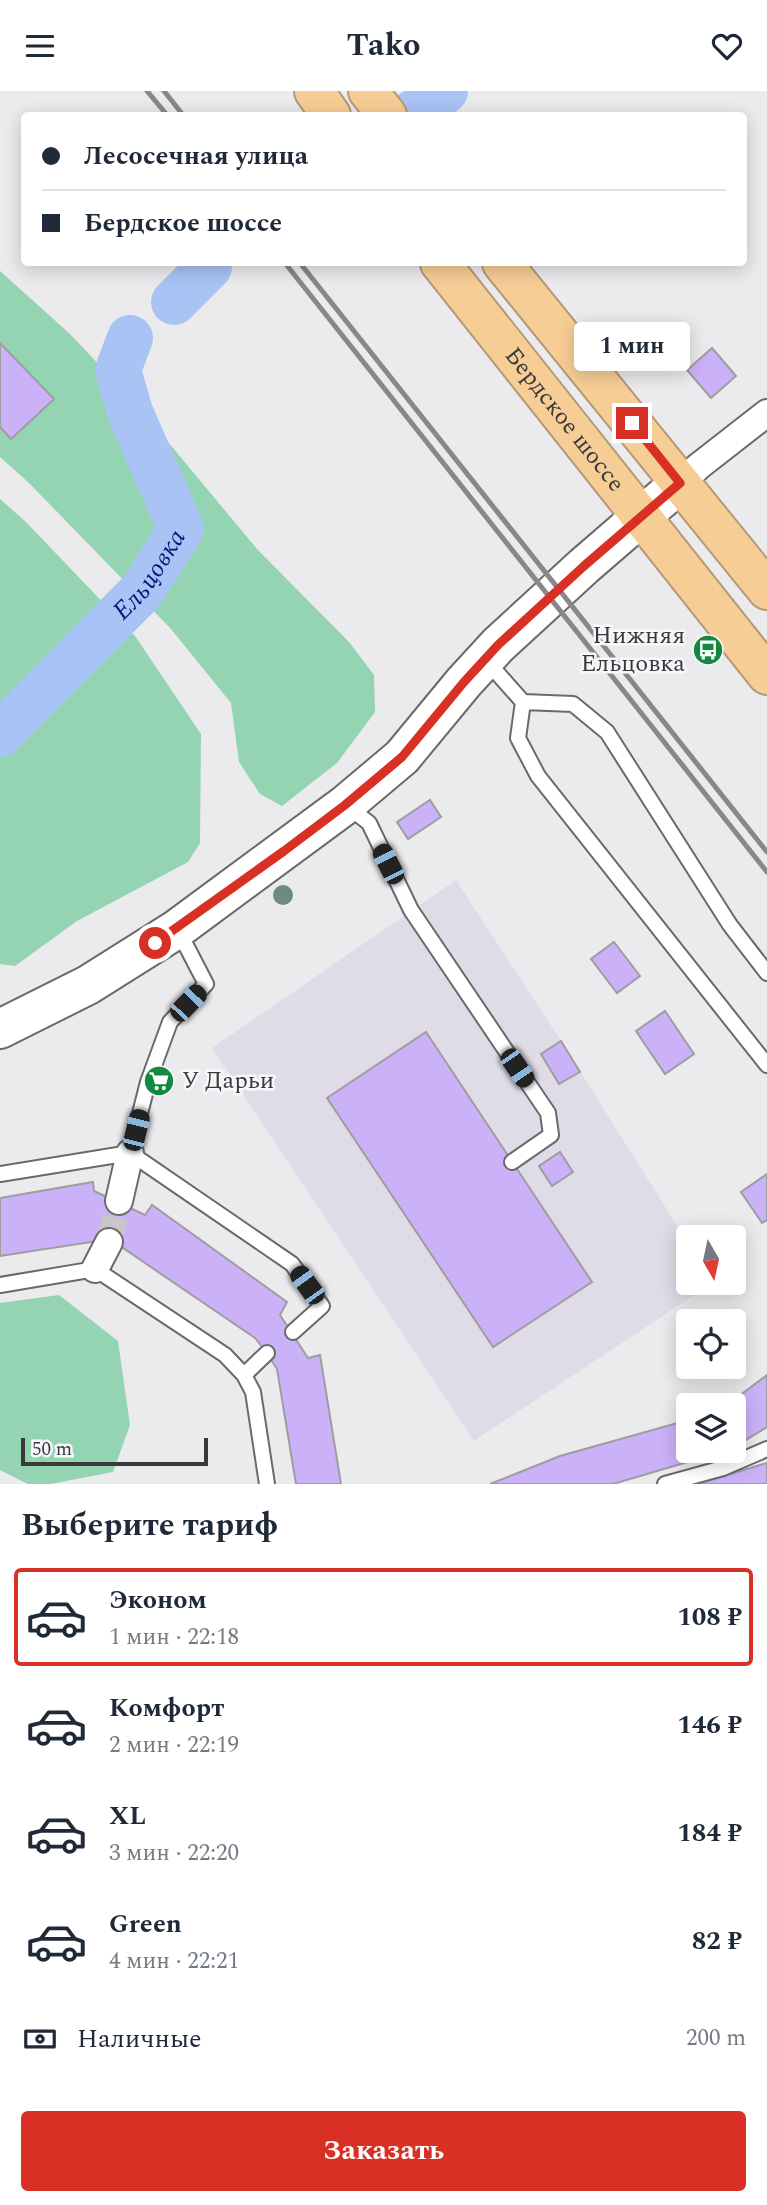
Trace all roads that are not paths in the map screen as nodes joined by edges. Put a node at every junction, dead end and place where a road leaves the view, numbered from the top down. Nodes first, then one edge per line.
1 (368, 91) edge
2 (385, 112) edge
3 (442, 266) edge
4 (504, 266) edge
5 (767, 414) edge
6 (680, 483) junction
7 (642, 516) junction
8 (767, 590) edge
9 (492, 667) dead end
10 (767, 675) edge
11 (523, 702) junction
12 (345, 805) junction
13 (177, 929) junction
14 (767, 972) edge
15 (0, 1029) edge
16 (767, 1065) edge
17 (130, 1153) junction
18 (512, 1162) dead end
19 (0, 1174) edge
20 (119, 1201) tunnel mouth
21 (109, 1242) tunnel mouth
22 (94, 1269) junction
23 (0, 1285) edge
24 (293, 1332) dead end
25 (267, 1353) dead end
26 (244, 1375) junction
27 (767, 1449) edge
28 (267, 1484) edge
29 (665, 1484) edge

1 - 2 highway
3 - 7 highway, Бердское шоссе
4 - 6 highway, Бердское шоссе
5 - 6 street
6 - 7 street
6 - 8 highway, Бердское шоссе
7 - 10 highway, Бердское шоссе
7 - 12 street
9 - 11 lane
11 - 14 lane
11 - 16 lane
12 - 13 street
12 - 18 lane
13 - 15 street
13 - 17 lane
17 - 19 lane
17 - 20 street
17 - 24 lane
21 - 22 street
22 - 23 lane
22 - 26 lane
25 - 26 lane
26 - 28 lane
27 - 29 lane

